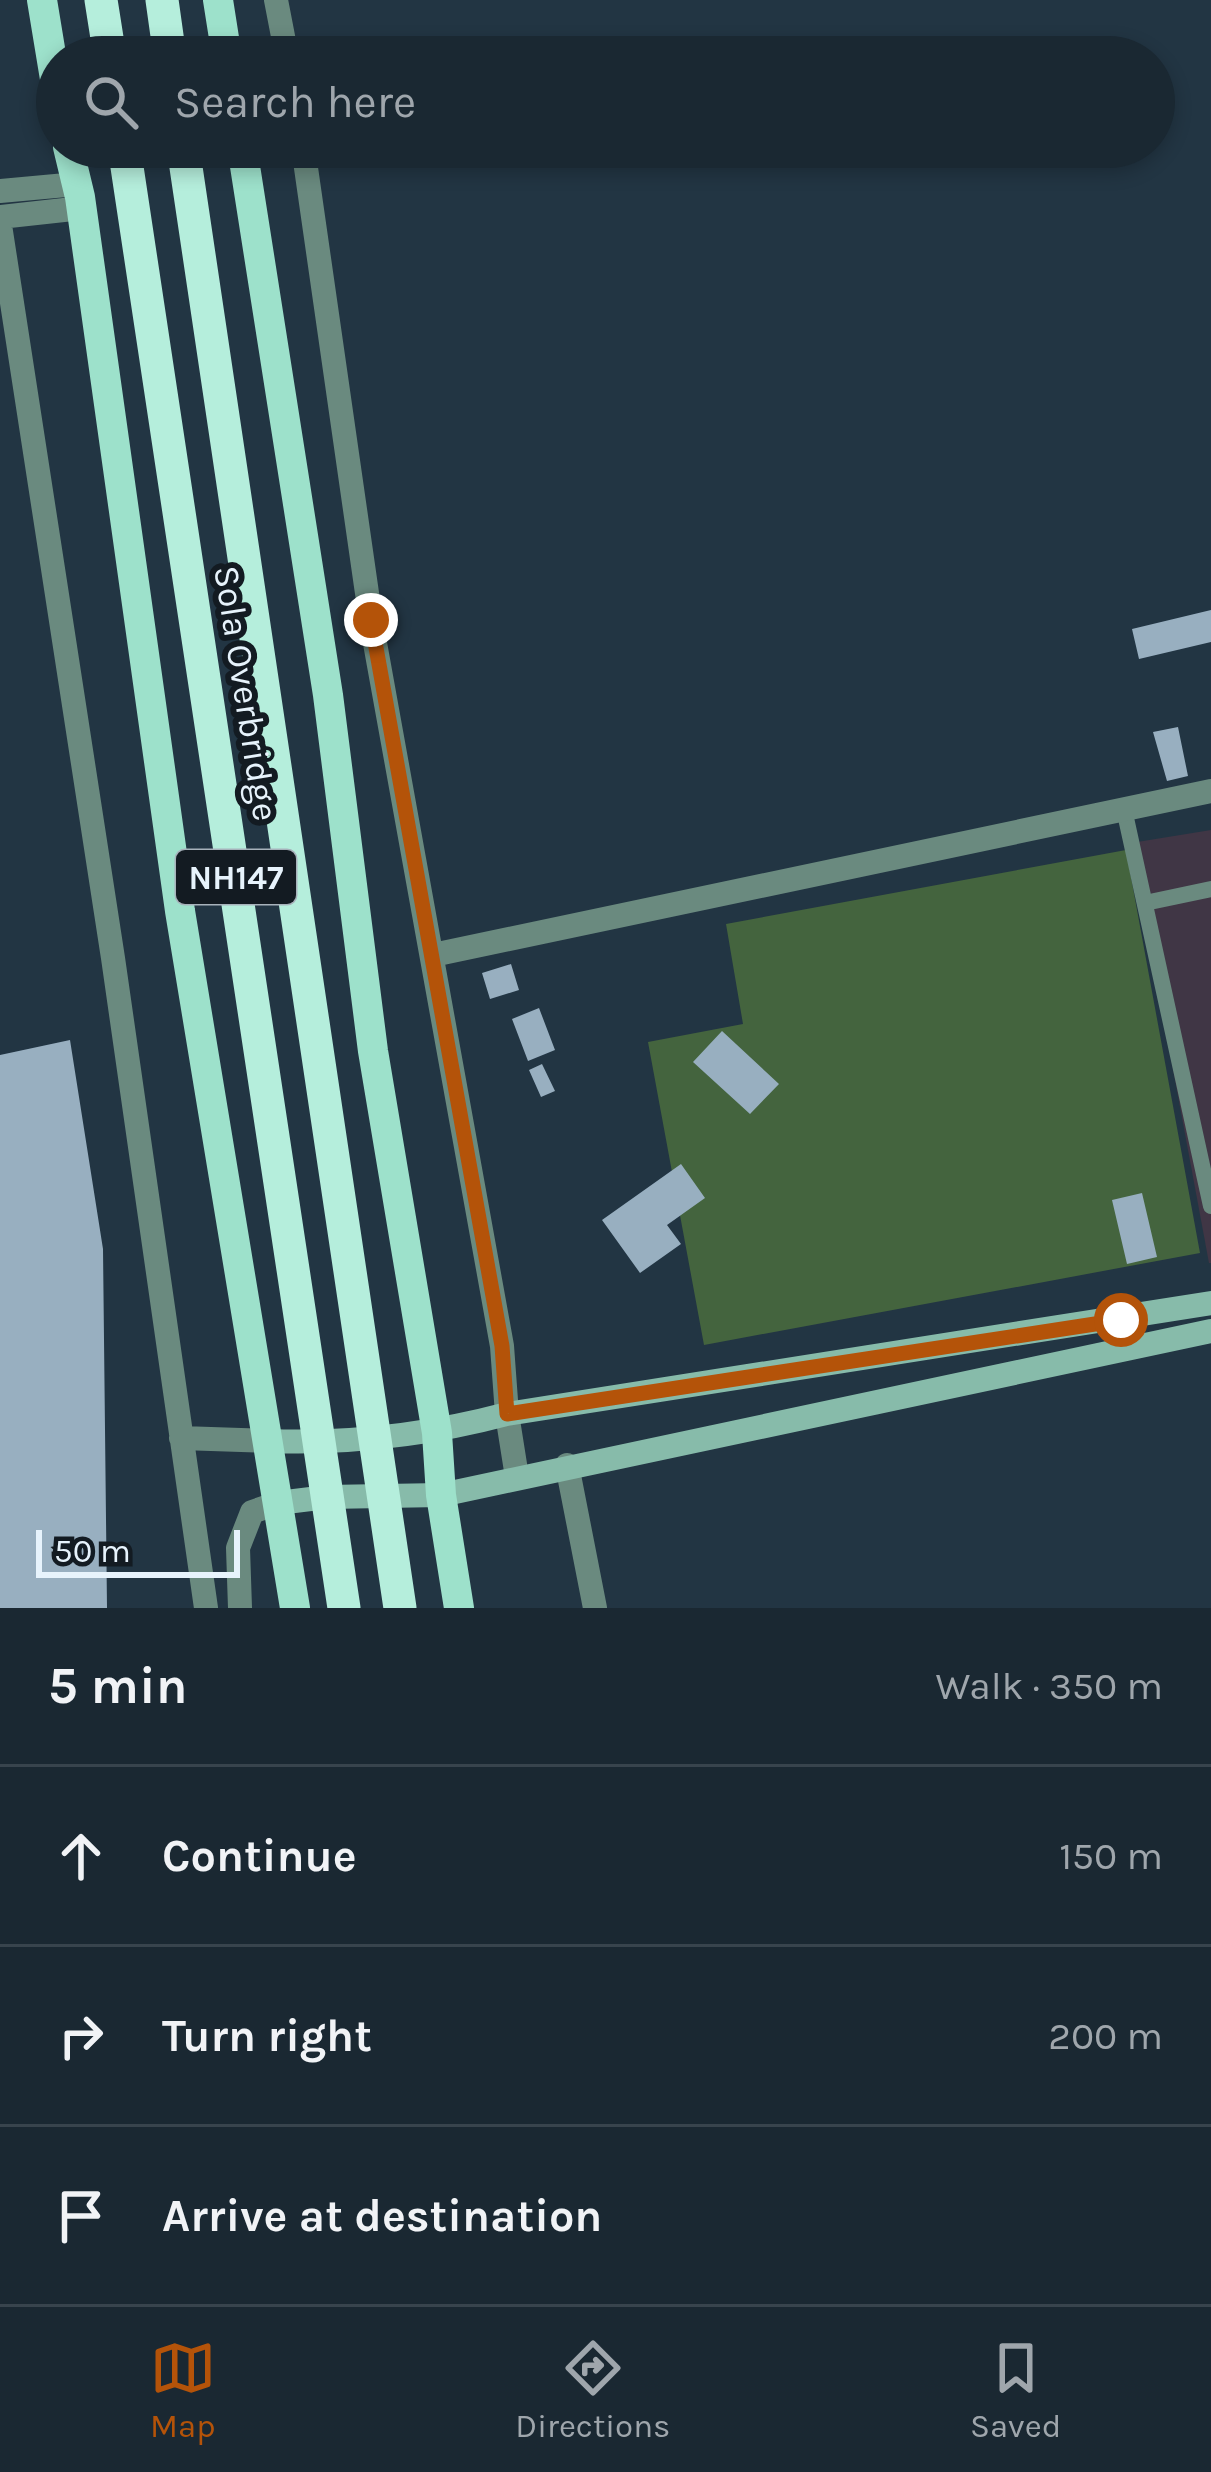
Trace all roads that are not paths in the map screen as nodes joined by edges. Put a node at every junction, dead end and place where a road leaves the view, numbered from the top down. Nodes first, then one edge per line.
1 (43, 0) edge
2 (101, 0) edge
3 (162, 0) edge
4 (218, 0) edge
5 (276, 0) edge
6 (49, 36) edge
7 (107, 36) edge
8 (167, 36) edge
9 (224, 36) edge
10 (283, 36) edge
11 (73, 168) edge
12 (127, 168) edge
13 (186, 168) edge
14 (245, 168) edge
15 (306, 168) edge
16 (0, 191) edge
17 (80, 196) junction
18 (0, 221) edge
19 (10, 352) edge
20 (1211, 791) edge
21 (1124, 808) junction
22 (1211, 889) edge
23 (1145, 904) junction
24 (433, 956) junction
25 (1211, 1206) edge
26 (1211, 1304) edge
27 (1211, 1331) edge
28 (507, 1414) junction
29 (437, 1433) junction
30 (181, 1438) junction
31 (269, 1441) junction
32 (567, 1465) junction
33 (517, 1477) junction
34 (441, 1495) junction
35 (278, 1503) junction
36 (206, 1608) edge
37 (240, 1608) edge
38 (295, 1608) edge
39 (344, 1608) edge
40 (400, 1608) edge
41 (459, 1608) edge
42 (595, 1608) edge

1 - 6 main road
2 - 7 highway
3 - 8 highway
4 - 9 main road
5 - 10 street
11 - 17 main road
12 - 39 highway, Sola Overbridge / NH147, bridge
13 - 40 highway, Sola Overbridge / NH147, bridge
14 - 29 main road
15 - 24 street
16 - 17 street
17 - 18 street
17 - 31 main road
18 - 19 street
19 - 30 street
20 - 21 street
21 - 23 lane
21 - 24 street
22 - 23 lane
23 - 25 lane
24 - 28 street
26 - 28 main road
27 - 32 main road
28 - 29 main road
28 - 33 street
29 - 31 main road
29 - 34 main road
30 - 31 street
30 - 36 street
31 - 35 main road
32 - 33 main road
32 - 42 street
33 - 34 main road
34 - 35 main road
34 - 41 main road
35 - 37 street
35 - 38 main road

